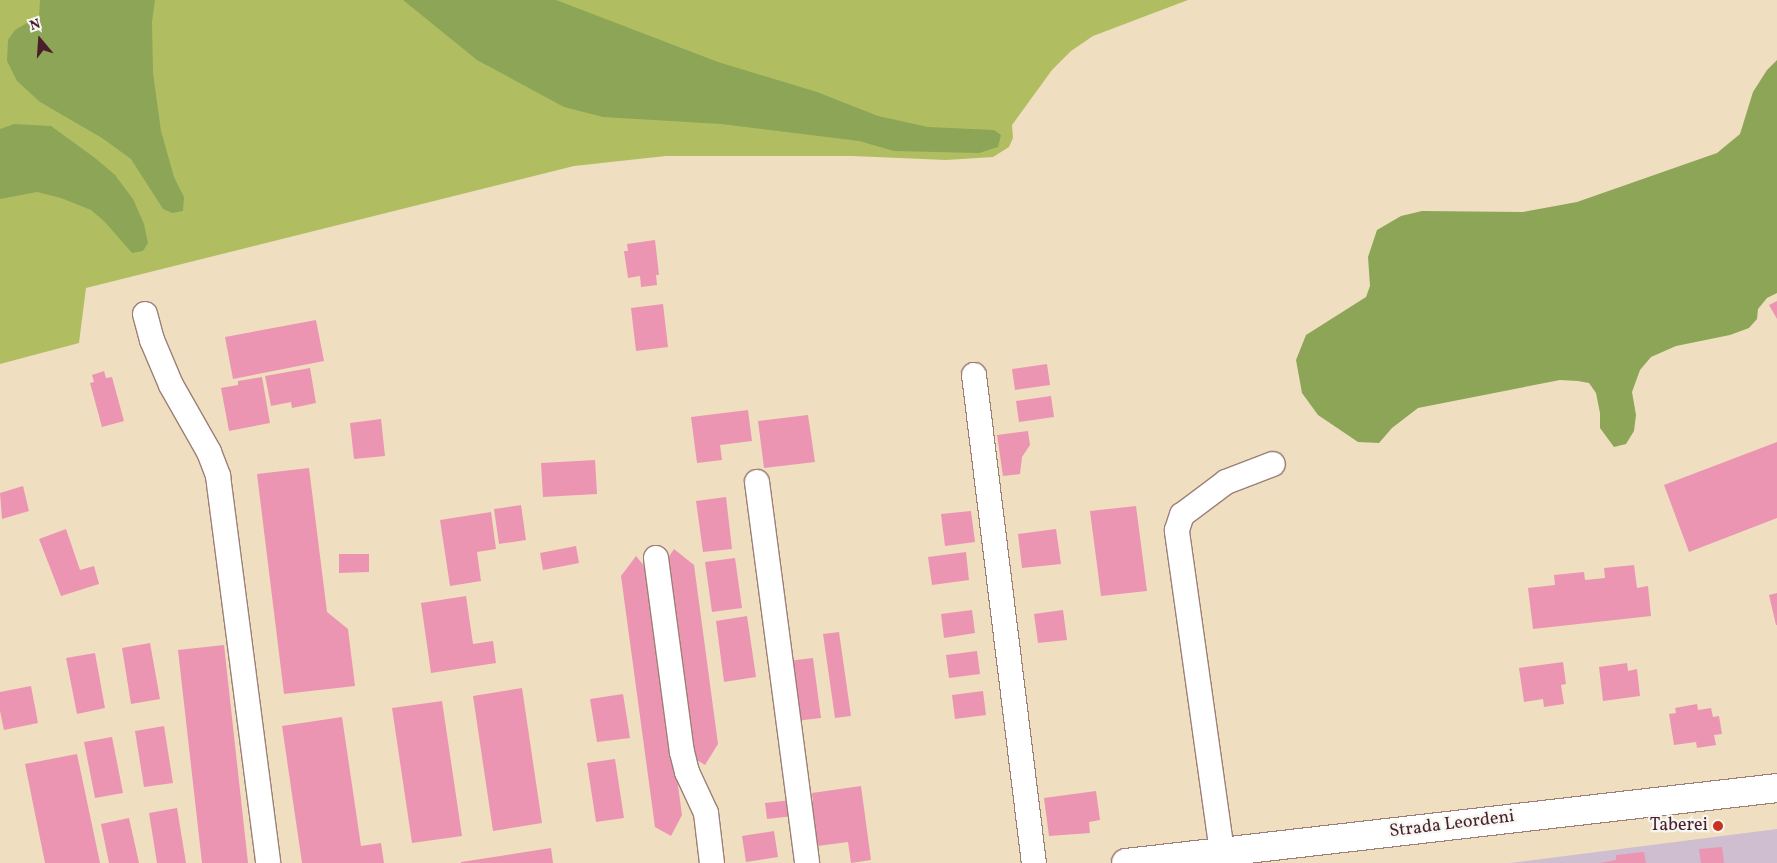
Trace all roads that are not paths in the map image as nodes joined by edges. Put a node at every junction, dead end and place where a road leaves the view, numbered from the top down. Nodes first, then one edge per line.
1 (145, 314) dead end
2 (974, 375) dead end
3 (1272, 464) dead end
4 (757, 482) dead end
5 (656, 558) dead end
6 (1777, 788) edge
7 (1222, 852) junction
8 (268, 863) edge
9 (712, 863) edge
10 (807, 863) edge
11 (1034, 863) edge
12 (1126, 863) edge

1 - 8 street
2 - 11 street
3 - 7 street
4 - 10 street
5 - 9 street
6 - 7 main road, Strada Leordeni
7 - 12 main road, Strada Leordeni

